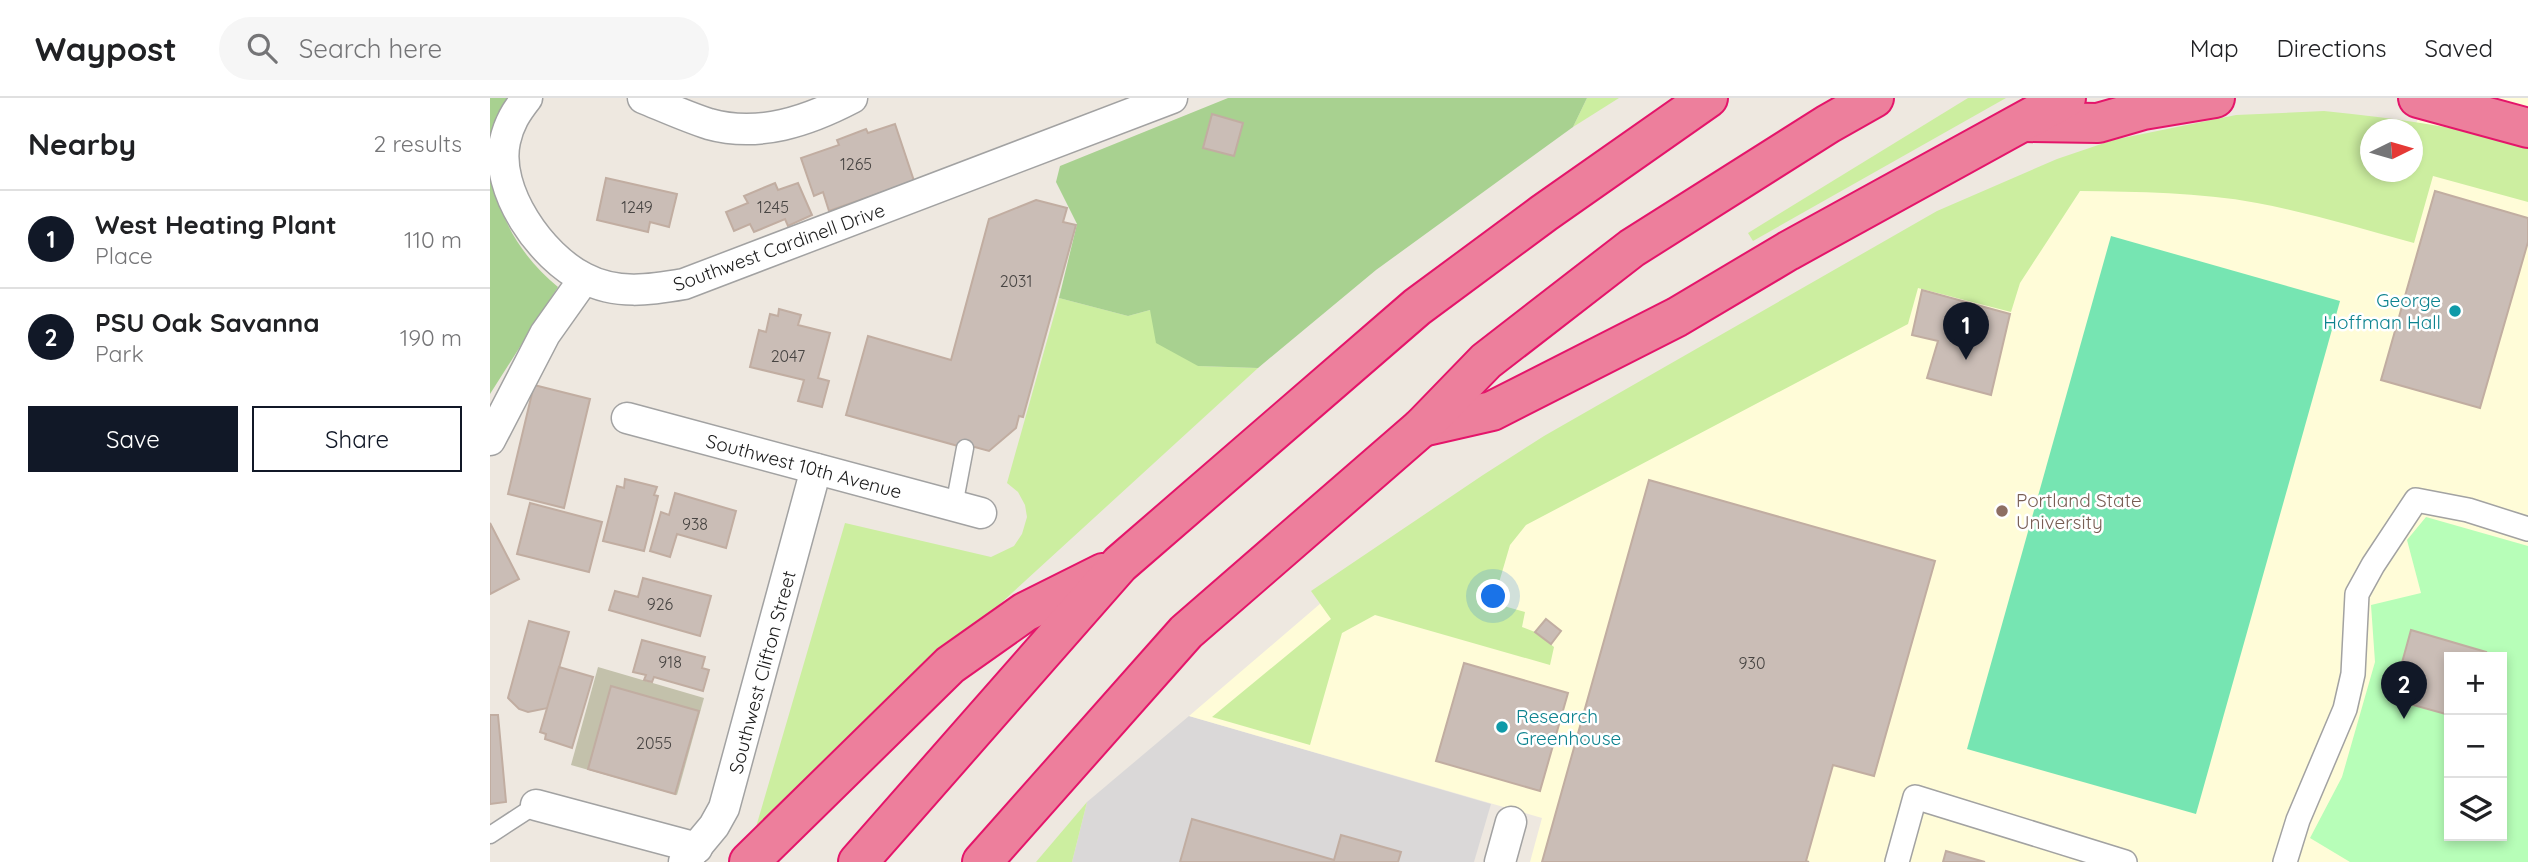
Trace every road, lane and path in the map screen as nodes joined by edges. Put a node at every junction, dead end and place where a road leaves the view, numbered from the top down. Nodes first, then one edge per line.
1 (527, 98) edge
2 (643, 98) edge
3 (852, 98) edge
4 (1172, 98) edge
5 (1708, 98) edge
6 (1874, 98) edge
7 (2066, 98) edge
8 (2215, 98) edge
9 (2418, 98) edge
10 (2025, 122) junction
11 (2528, 128) edge
12 (584, 279) junction
13 (627, 418) dead end
14 (1422, 427) junction
15 (490, 440) edge
16 (965, 448) dead end
17 (817, 469) junction
18 (968, 510) joint
19 (2528, 529) edge
20 (1120, 564) junction
21 (536, 805) joint
22 (1511, 822) dead end
23 (490, 835) edge
24 (691, 855) edge
25 (749, 862) edge
26 (858, 862) edge
27 (982, 862) edge
28 (1500, 862) edge
29 (1897, 862) edge
30 (2125, 862) edge
31 (2285, 862) edge

1 - 12 street, Southwest Cardinell Drive
2 - 3 street
4 - 12 street, Southwest Cardinell Drive
5 - 20 highway
6 - 14 highway
7 - 10 highway
8 - 10 highway
9 - 11 highway
10 - 14 highway
12 - 15 street
13 - 17 street, Southwest 10th Avenue
14 - 27 highway
16 - 18 lane
17 - 18 street, Southwest 10th Avenue
17 - 24 street, Southwest Clifton Street
19 - 31 street
20 - 25 highway
20 - 26 highway
21 - 23 lane
21 - 24 street
22 - 28 street
29 - 30 street

